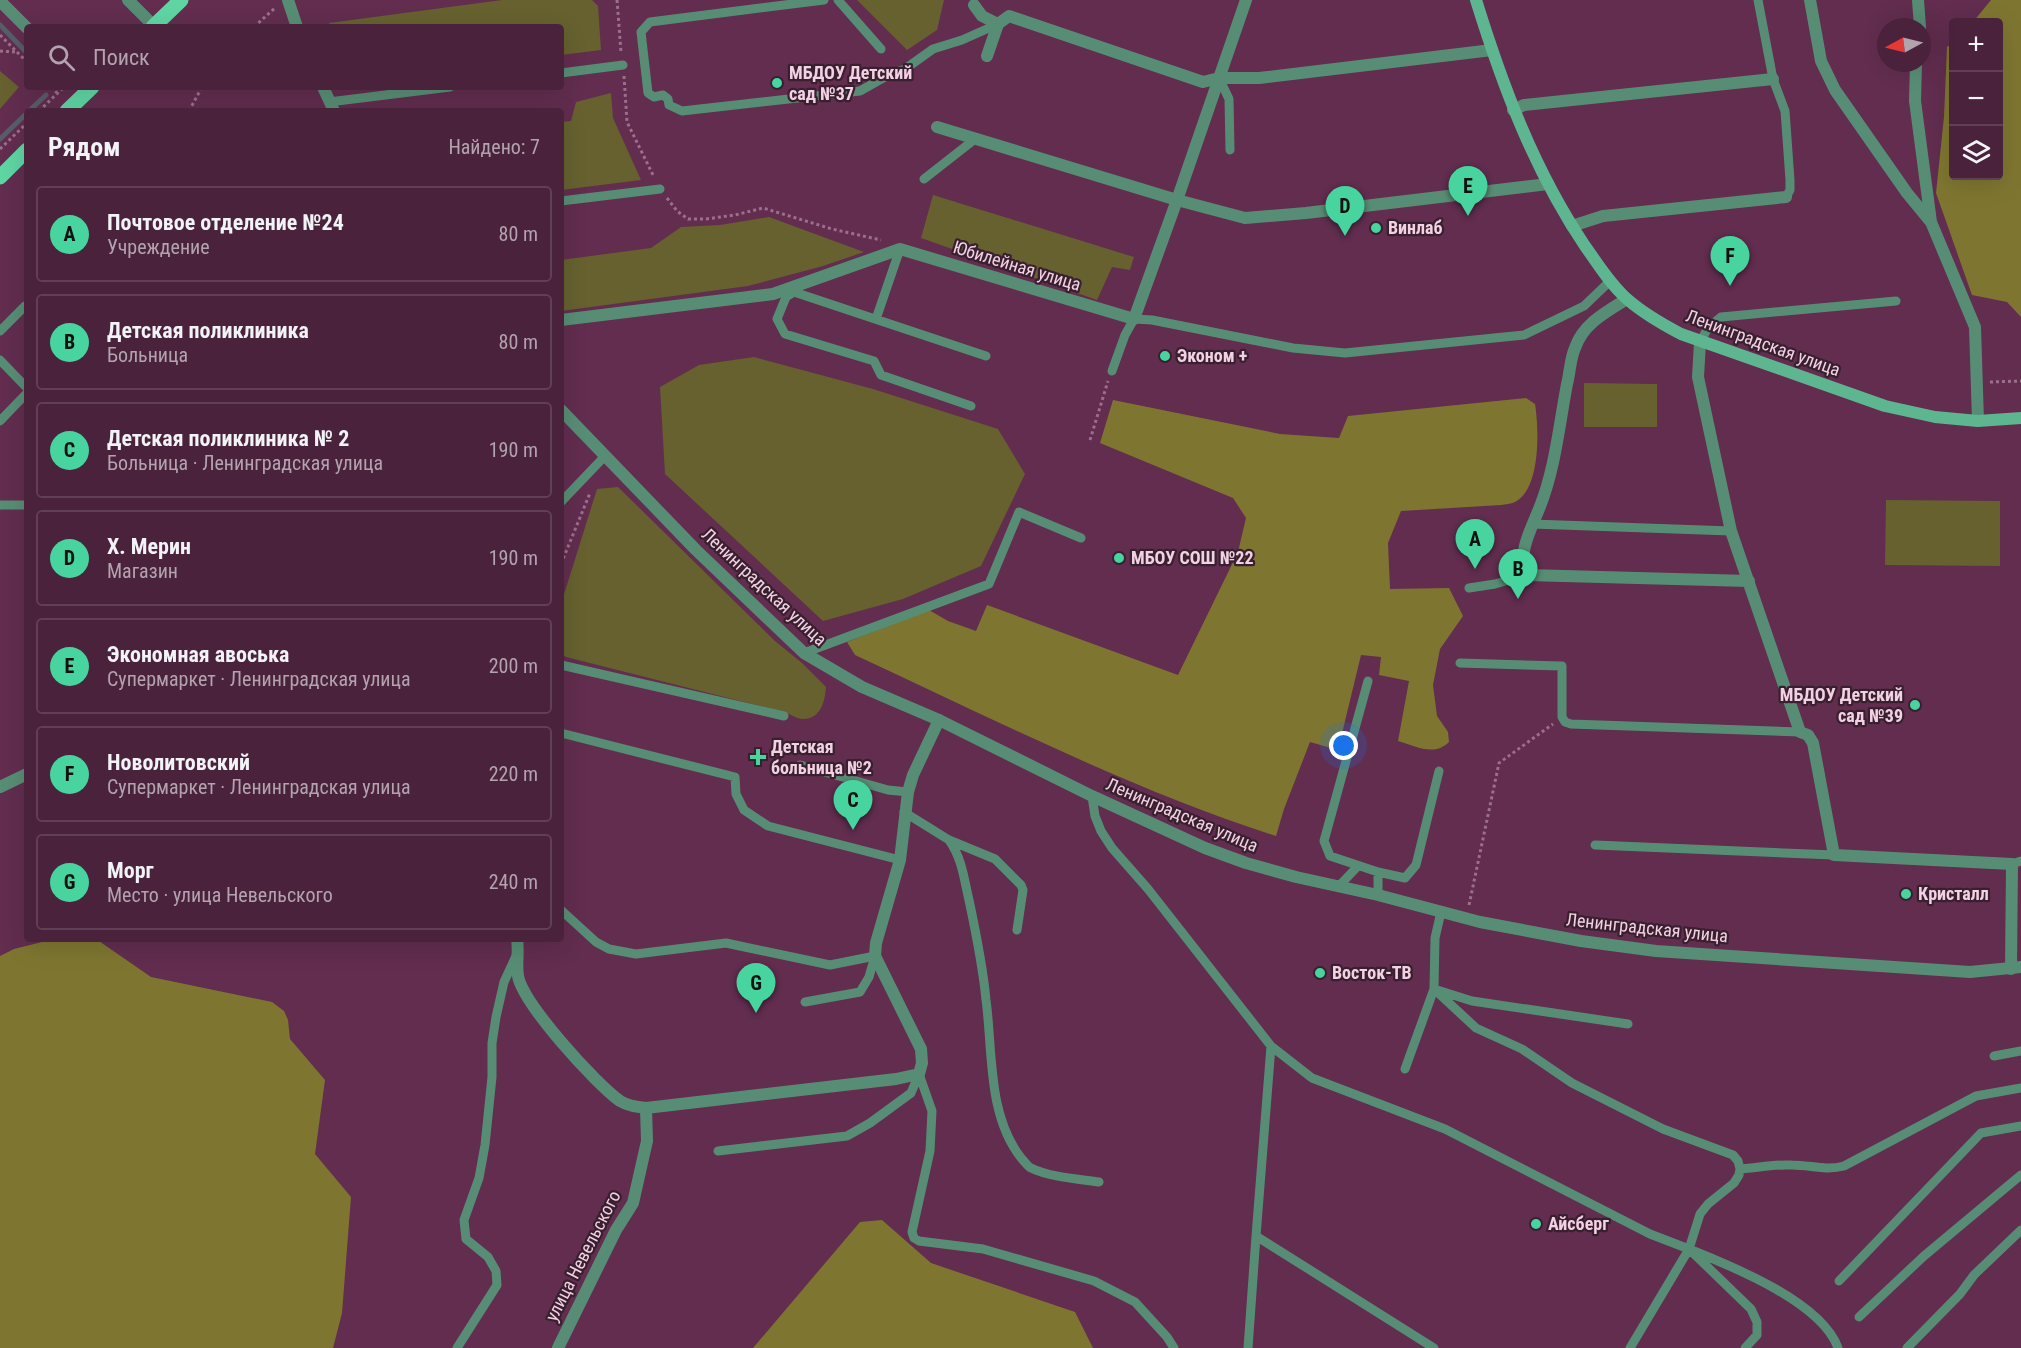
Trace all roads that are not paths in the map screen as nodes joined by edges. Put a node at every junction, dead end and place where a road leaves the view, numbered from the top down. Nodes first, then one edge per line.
1 (128, 0) edge
2 (181, 0) edge
3 (824, 0) edge
4 (838, 0) edge
5 (1246, 0) edge
6 (1476, 0) edge
7 (1758, 0) edge
8 (1810, 0) edge
9 (1918, 0) edge
10 (0, 1) edge
11 (283, 2) edge
12 (974, 4) dead end
13 (1919, 18) edge
14 (150, 24) edge
15 (156, 24) edge
16 (295, 24) edge
17 (998, 24) junction
18 (24, 25) edge
19 (881, 49) dead end
20 (1492, 50) junction
21 (987, 56) dead end
22 (623, 65) road end
23 (1916, 72) edge
24 (564, 73) edge
25 (1219, 78) junction
26 (1773, 79) junction
27 (87, 90) edge
28 (324, 90) edge
29 (432, 90) edge
30 (332, 107) edge
31 (70, 108) edge
32 (1513, 110) junction
33 (937, 127) dead end
34 (975, 139) junction
35 (1230, 150) dead end
36 (24, 153) edge
37 (0, 177) edge
38 (924, 179) dead end
39 (1548, 184) junction
40 (660, 189) road end
41 (1786, 197) joint
42 (1177, 200) junction
43 (564, 201) edge
44 (1931, 222) junction
45 (1572, 226) junction
46 (900, 249) junction
47 (1610, 281) junction
48 (778, 299) junction
49 (1627, 299) junction
50 (1896, 301) dead end
51 (24, 307) edge
52 (876, 319) junction
53 (1134, 319) junction
54 (564, 321) edge
55 (0, 331) edge
56 (1700, 342) junction
57 (986, 356) dead end
58 (0, 360) edge
59 (1112, 371) road end
60 (24, 385) edge
61 (24, 396) edge
62 (971, 405) dead end
63 (564, 413) edge
64 (2021, 418) edge
65 (0, 421) edge
66 (1978, 421) junction
67 (605, 456) junction
68 (564, 498) edge
69 (24, 505) edge
70 (0, 506) edge
71 (1532, 524) junction
72 (1731, 531) junction
73 (1080, 538) dead end
74 (1526, 575) junction
75 (1749, 581) junction
76 (1470, 588) dead end
77 (804, 653) junction
78 (1460, 663) dead end
79 (564, 666) edge
80 (1368, 681) dead end
81 (784, 716) dead end
82 (939, 720) junction
83 (1800, 732) junction
84 (564, 734) edge
85 (800, 765) dead end
86 (1439, 771) dead end
87 (24, 775) edge
88 (0, 787) edge
89 (908, 792) junction
90 (1092, 796) junction
91 (904, 812) junction
92 (950, 840) junction
93 (1595, 845) dead end
94 (1834, 855) junction
95 (900, 860) junction
96 (2017, 862) edge
97 (1358, 866) junction
98 (1378, 872) junction
99 (1338, 887) junction
100 (1378, 895) junction
101 (1441, 912) junction
102 (564, 913) edge
103 (1017, 930) dead end
104 (518, 944) edge
105 (875, 956) junction
106 (2016, 968) edge
107 (1434, 989) junction
108 (805, 1002) dead end
109 (1628, 1024) dead end
110 (1271, 1046) junction
111 (2021, 1051) edge
112 (1994, 1056) dead end
113 (1405, 1070) dead end
114 (919, 1074) junction
115 (2021, 1088) edge
116 (646, 1108) junction
117 (2021, 1126) edge
118 (718, 1151) dead end
119 (1740, 1169) junction
120 (2021, 1175) edge
121 (1099, 1182) dead end
122 (2021, 1230) edge
123 (1256, 1236) junction
124 (1689, 1249) junction
125 (1839, 1281) dead end
126 (1859, 1317) dead end
127 (457, 1348) edge
128 (558, 1348) edge
129 (1174, 1348) edge
130 (1248, 1348) edge
131 (1434, 1348) edge
132 (1630, 1348) edge
133 (1744, 1348) edge
134 (1838, 1348) edge
135 (1906, 1348) edge

1 - 14 street
2 - 15 main road
3 - 17 lane
4 - 19 lane
5 - 25 street
6 - 20 main road, Ленинградская улица
7 - 26 lane
8 - 44 street
9 - 13 street
10 - 18 street
11 - 16 street
12 - 17 street
17 - 21 street
17 - 25 street
20 - 25 street
20 - 32 main road, Ленинградская улица
22 - 24 lane
23 - 44 street
25 - 35 lane
25 - 42 street
26 - 32 street
26 - 41 lane
27 - 31 main road
28 - 30 street
29 - 30 lane
32 - 39 main road, Ленинградская улица
33 - 34 street
34 - 38 lane
34 - 42 street
36 - 37 main road
39 - 42 street
39 - 45 main road, Ленинградская улица
40 - 43 lane
41 - 45 street
42 - 53 street
44 - 66 street
45 - 47 main road, Ленинградская улица
46 - 48 street
46 - 52 lane
46 - 53 street, Юбилейная улица
47 - 49 main road, Ленинградская улица
47 - 53 lane
48 - 52 lane
48 - 54 street
48 - 62 lane
49 - 56 main road, Ленинградская улица
49 - 71 street
50 - 56 lane
51 - 55 lane
52 - 57 lane
53 - 59 lane
56 - 66 main road, Ленинградская улица
56 - 72 street
58 - 60 lane
61 - 65 lane
63 - 67 street, Ленинградская улица
64 - 66 main road, Ленинградская улица
67 - 68 lane
67 - 77 street, Ленинградская улица
69 - 70 lane
71 - 72 lane
71 - 74 street
72 - 75 street
73 - 77 lane
74 - 75 street
74 - 76 lane
75 - 83 street
77 - 82 street, Ленинградская улица
78 - 83 lane
79 - 81 lane
80 - 97 lane
82 - 89 street
82 - 90 street, Ленинградская улица
83 - 94 street
84 - 95 lane
85 - 89 lane
86 - 98 lane
87 - 88 street
89 - 91 street
90 - 99 street, Ленинградская улица
90 - 110 lane
91 - 92 lane
91 - 95 street
92 - 103 lane
92 - 121 lane
93 - 94 lane
94 - 96 street
95 - 105 street
96 - 106 street
97 - 98 lane
97 - 99 lane
98 - 100 lane
99 - 100 street, Ленинградская улица
100 - 101 street, Ленинградская улица
101 - 106 street, Ленинградская улица
101 - 107 lane
102 - 105 lane
104 - 116 street
104 - 127 lane
105 - 108 lane
105 - 114 street
107 - 109 lane
107 - 113 lane
107 - 119 lane
110 - 123 lane
110 - 124 lane
111 - 112 lane
114 - 116 street
114 - 118 lane
114 - 129 lane
115 - 119 lane
116 - 128 street, улица Невельского
117 - 125 lane
119 - 124 lane
120 - 126 lane
122 - 135 lane
123 - 130 lane
123 - 131 lane
124 - 132 lane
124 - 133 lane
124 - 134 lane

